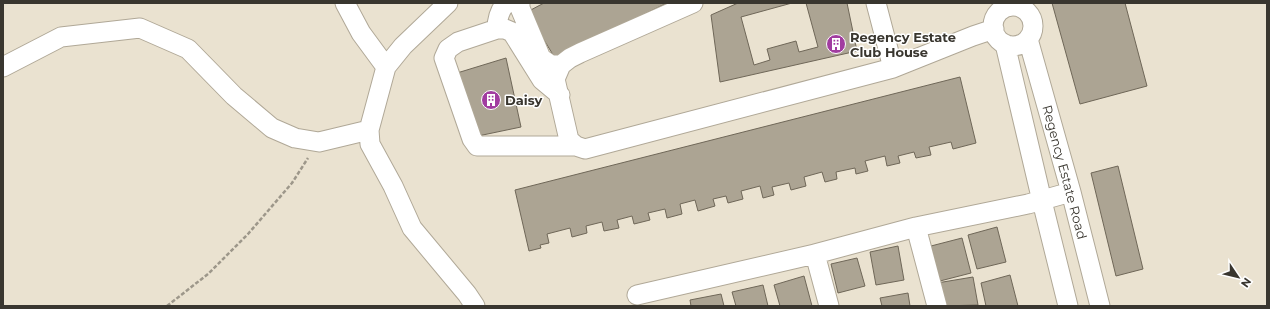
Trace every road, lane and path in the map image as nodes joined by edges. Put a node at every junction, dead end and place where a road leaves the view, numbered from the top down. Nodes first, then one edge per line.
1 (345, 3) edge
2 (448, 3) edge
3 (506, 3) edge
4 (520, 3) edge
5 (693, 3) edge
6 (876, 3) edge
7 (1019, 5) edge
8 (997, 23) edge
9 (497, 29) junction
10 (1028, 39) junction
11 (561, 65) junction
12 (3, 67) edge
13 (386, 67) junction
14 (893, 68) junction
15 (560, 95) junction
16 (369, 130) junction
17 (319, 142) junction
18 (576, 146) junction
19 (1071, 192) junction
20 (1042, 201) junction
21 (916, 227) junction
22 (815, 254) junction
23 (637, 295) dead end
24 (167, 306) edge
25 (475, 306) edge
26 (829, 306) edge
27 (937, 306) edge
28 (1068, 306) edge
29 (1100, 306) edge

1 - 13 street
2 - 13 street
3 - 9 street
4 - 11 street
5 - 11 street
6 - 14 street
7 - 8 street
7 - 10 street
8 - 10 street
8 - 14 street
8 - 20 street, Regency Estate Road
9 - 15 street
9 - 18 street
10 - 19 street, Regency Estate Road
11 - 15 street
12 - 17 street
13 - 16 street
14 - 18 street
15 - 18 street
16 - 17 street
16 - 25 street
17 - 24 path
19 - 20 street
19 - 29 street, Regency Estate Road
20 - 21 street
20 - 28 street, Regency Estate Road
21 - 22 street
21 - 27 street
22 - 23 street
22 - 26 street

